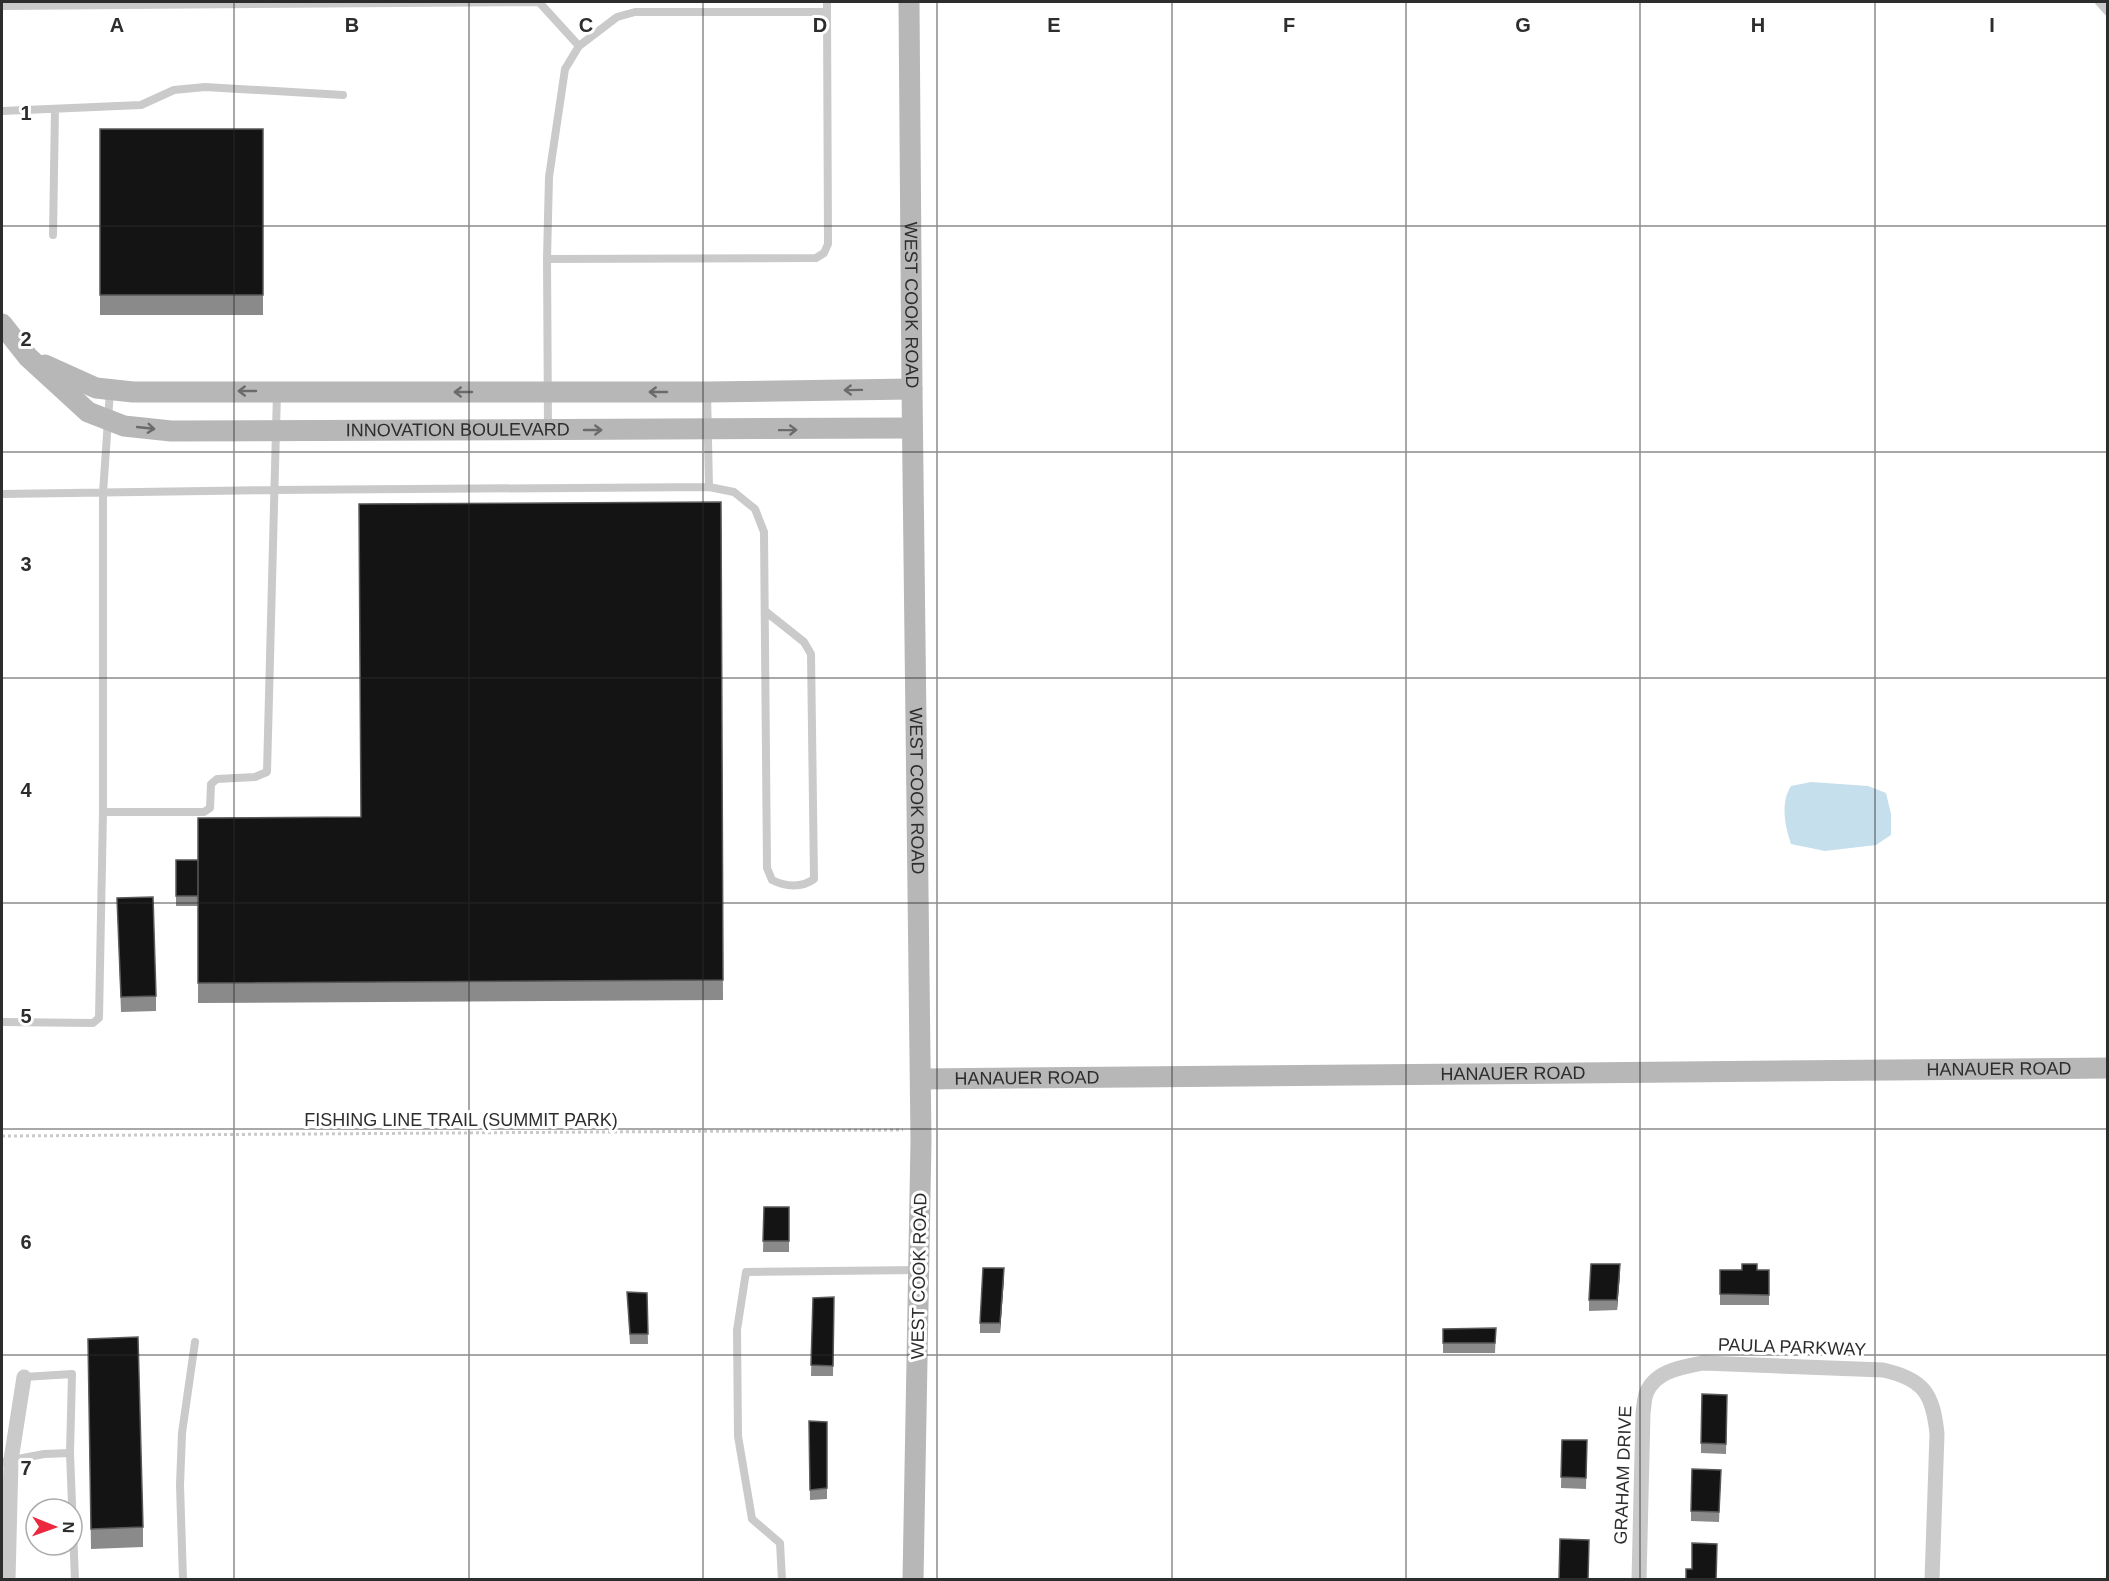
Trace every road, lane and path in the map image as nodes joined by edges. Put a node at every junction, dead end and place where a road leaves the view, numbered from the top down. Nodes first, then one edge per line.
1 (724, 2) edge
2 (827, 2) edge
3 (909, 2) edge
4 (2099, 2) edge
5 (2, 6) edge
6 (723, 12) junction
7 (827, 12) junction
8 (2108, 12) edge
9 (579, 46) junction
10 (343, 95) dead end
11 (55, 109) junction
12 (2, 111) edge
13 (53, 235) dead end
14 (547, 259) junction
15 (2, 324) edge
16 (28, 357) junction
17 (110, 389) junction
18 (912, 389) junction
19 (277, 391) junction
20 (548, 392) junction
21 (707, 392) junction
22 (107, 419) junction
23 (912, 428) junction
24 (548, 429) junction
25 (275, 430) junction
26 (707, 430) junction
27 (709, 487) junction
28 (274, 490) junction
29 (103, 493) junction
30 (2, 494) edge
31 (765, 611) junction
32 (103, 812) junction
33 (2, 1022) edge
34 (2108, 1068) edge
35 (921, 1079) junction
36 (921, 1130) junction
37 (2, 1136) edge
38 (919, 1270) junction
39 (195, 1342) dead end
40 (1660, 1376) joint
41 (24, 1377) joint
42 (70, 1453) junction
43 (6, 1461) edge
44 (5, 1563) edge
45 (8, 1580) edge
46 (75, 1580) edge
47 (183, 1580) edge
48 (782, 1580) edge
49 (913, 1580) edge
50 (1639, 1580) edge
51 (1932, 1580) edge

1 - 6 lane
2 - 7 lane
3 - 18 street, WEST COOK ROAD
4 - 8 lane
5 - 9 lane
6 - 7 lane
6 - 9 lane
7 - 14 lane
9 - 14 lane
10 - 11 lane
11 - 12 lane
11 - 13 lane
14 - 20 lane
15 - 16 street, INNOVATION BOULEVARD
16 - 17 street, INNOVATION BOULEVARD
16 - 22 street, INNOVATION BOULEVARD
19 -> 17 street, INNOVATION BOULEVARD
17 - 22 lane
18 -> 21 street, INNOVATION BOULEVARD
18 - 23 street, WEST COOK ROAD
20 -> 19 street, INNOVATION BOULEVARD
19 - 25 lane
21 -> 20 street, INNOVATION BOULEVARD
20 - 24 lane
21 - 26 lane
22 -> 25 street, INNOVATION BOULEVARD
22 - 29 lane
26 -> 23 street, INNOVATION BOULEVARD
23 - 35 street, WEST COOK ROAD
24 - 25 street, INNOVATION BOULEVARD
24 -> 26 street, INNOVATION BOULEVARD
25 - 28 lane
26 - 27 lane
27 - 28 lane
27 - 31 lane
28 - 29 lane
28 - 32 lane
29 - 30 lane
29 - 32 lane
31 - 31 lane
32 - 33 lane
34 - 35 street, HANAUER ROAD
35 - 36 street, WEST COOK ROAD
36 - 37 path, FISHING LINE TRAIL (SUMMIT PARK)
36 - 38 street, WEST COOK ROAD
38 - 48 lane
38 - 49 street, WEST COOK ROAD
39 - 47 lane
40 - 50 street, GRAHAM DRIVE
40 - 51 street, PAULA PARKWAY
41 - 42 lane
41 - 43 street
42 - 43 lane
42 - 46 lane
43 - 44 street
44 - 45 street

